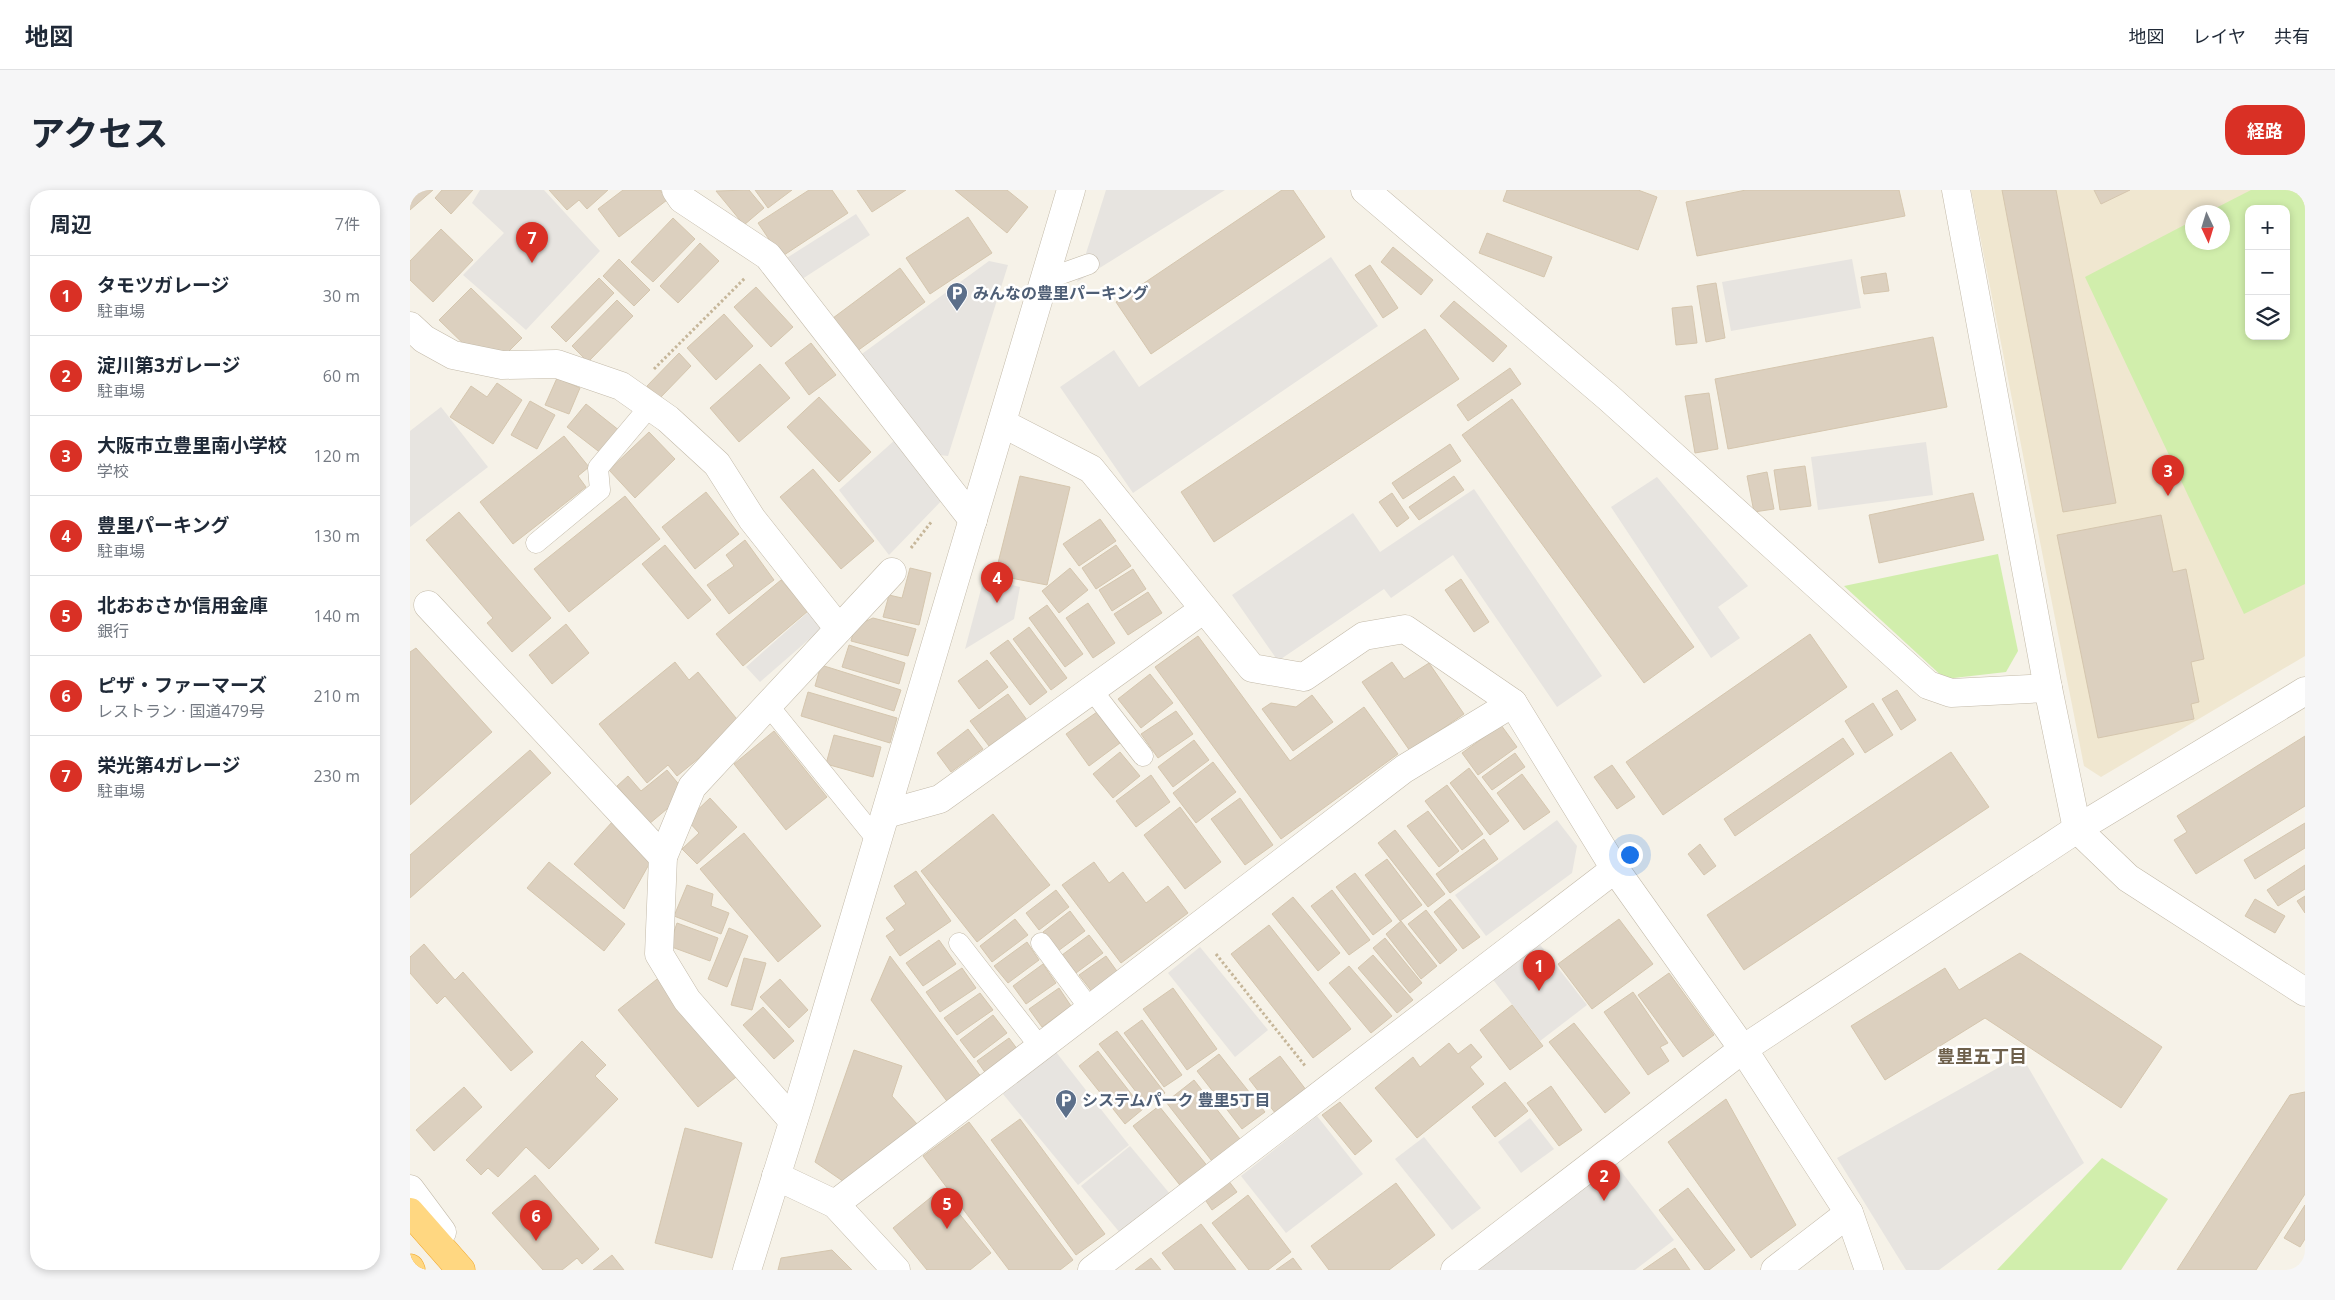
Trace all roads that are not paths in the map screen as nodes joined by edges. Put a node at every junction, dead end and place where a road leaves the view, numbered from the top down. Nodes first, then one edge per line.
1 (676, 190) edge
2 (1071, 190) edge
3 (1365, 190) edge
4 (1956, 190) edge
5 (1089, 264) dead end
6 (1044, 280) junction
7 (410, 326) edge
8 (640, 400) junction
9 (1002, 423) junction
10 (973, 520) junction
11 (536, 543) dead end
12 (892, 572) road end
13 (428, 605) dead end
14 (1204, 609) junction
15 (839, 629) junction
16 (2048, 688) junction
17 (1092, 690) junction
18 (2305, 691) edge
19 (1513, 703) junction
20 (768, 705) junction
21 (1143, 756) dead end
22 (886, 814) junction
23 (2077, 829) junction
24 (878, 841) junction
25 (663, 857) junction
26 (1615, 869) junction
27 (959, 943) dead end
28 (1041, 943) dead end
29 (2305, 992) edge
30 (1090, 1009) junction
31 (1040, 1048) junction
32 (1744, 1049) junction
33 (793, 1121) junction
34 (776, 1176) junction
35 (410, 1189) edge
36 (836, 1204) junction
37 (410, 1212) edge
38 (1849, 1213) junction
39 (1100, 1268) edge
40 (461, 1270) edge
41 (471, 1270) edge
42 (747, 1270) edge
43 (896, 1270) edge
44 (1455, 1270) edge
45 (1776, 1270) edge
46 (1869, 1270) edge

1 - 10 street
2 - 6 street
3 - 16 street
4 - 16 street
5 - 6 lane
6 - 9 street
7 - 8 street
8 - 11 lane
8 - 15 street
9 - 10 street
9 - 14 street
10 - 22 street
12 - 15 street
13 - 25 street
14 - 17 street
14 - 19 street
15 - 20 street
16 - 23 street
17 - 21 lane
17 - 22 street
18 - 23 street
19 - 26 street
19 - 30 street
20 - 24 lane
20 - 25 street
22 - 24 street
23 - 29 street
23 - 32 street
24 - 33 street
25 - 33 street
26 - 32 street
26 - 39 street
27 - 31 lane
28 - 30 lane
30 - 31 street
31 - 36 street
32 - 38 street
32 - 44 street
33 - 34 street
34 - 36 street
34 - 42 street
35 - 41 street
36 - 43 street
37 - 40 highway
38 - 45 street
38 - 46 street

